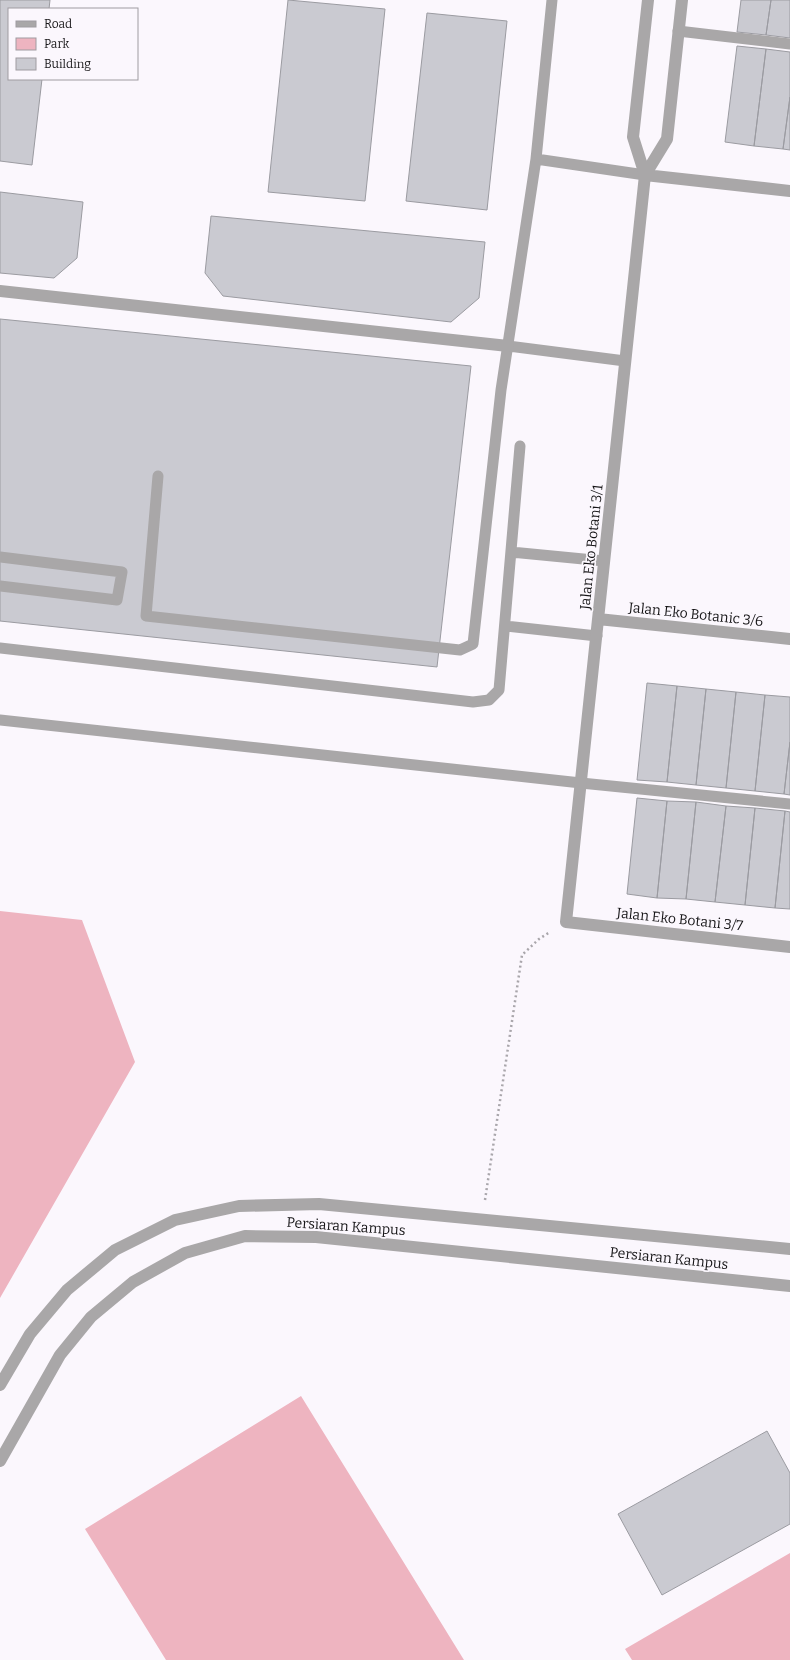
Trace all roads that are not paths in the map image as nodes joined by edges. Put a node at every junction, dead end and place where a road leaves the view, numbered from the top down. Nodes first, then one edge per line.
1 (552, 0) edge
2 (648, 0) edge
3 (682, 0) edge
4 (678, 31) junction
5 (790, 44) edge
6 (536, 159) junction
7 (645, 175) junction
8 (790, 191) edge
9 (0, 291) edge
10 (508, 346) junction
11 (625, 361) junction
12 (520, 446) dead end
13 (158, 476) dead end
14 (511, 552) junction
15 (0, 557) edge
16 (604, 561) junction
17 (0, 586) edge
18 (598, 619) junction
19 (505, 626) junction
20 (597, 636) junction
21 (790, 639) edge
22 (0, 648) edge
23 (0, 720) edge
24 (581, 783) junction
25 (790, 804) edge
26 (566, 922) joint
27 (790, 947) edge
28 (790, 1249) edge
29 (790, 1286) edge
30 (0, 1385) edge
31 (0, 1461) edge

1 - 6 lane
2 - 7 street, Jalan Eko Botani 3/1
3 - 4 street, Jalan Eko Botani 3/1
4 - 5 lane
4 - 7 street, Jalan Eko Botani 3/1
6 - 7 lane
6 - 10 lane
7 - 8 street
7 - 11 street, Jalan Eko Botani 3/1
9 - 10 street
10 - 11 lane
10 - 13 lane
11 - 16 street, Jalan Eko Botani 3/1
12 - 14 lane
14 - 16 lane
14 - 19 lane
15 - 17 lane
16 - 18 street, Jalan Eko Botani 3/1
18 - 20 street, Jalan Eko Botani 3/1
18 - 21 street, Jalan Eko Botanic 3/6
19 - 20 lane
19 - 22 lane
20 - 24 street, Jalan Eko Botani 3/1
23 - 24 lane
24 - 25 lane
24 - 26 street, Jalan Eko Botani 3/1
26 - 27 street, Jalan Eko Botani 3/7
28 - 30 street, Persiaran Kampus
29 - 31 street, Persiaran Kampus

